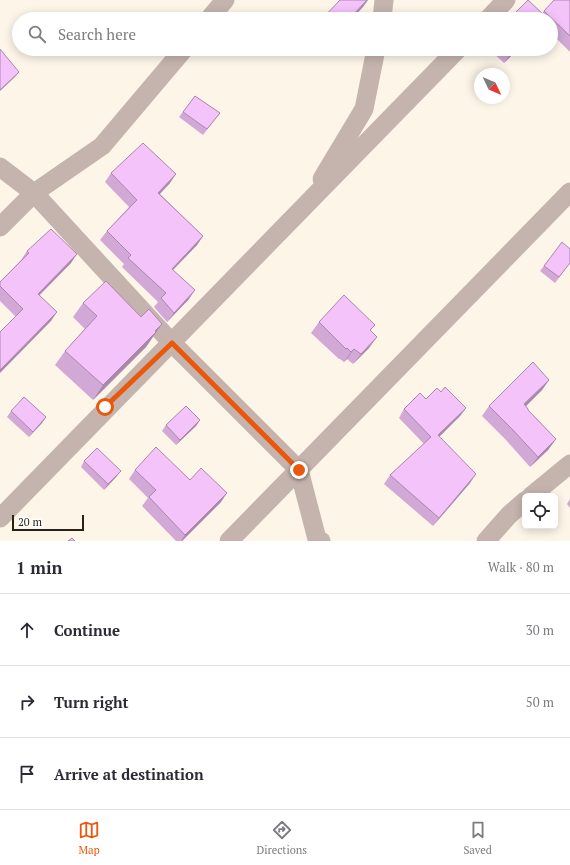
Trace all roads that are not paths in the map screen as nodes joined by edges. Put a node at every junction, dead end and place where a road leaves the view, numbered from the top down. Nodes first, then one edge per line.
1 (225, 0) edge
2 (384, 0) edge
3 (506, 0) edge
4 (215, 12) edge
5 (383, 12) edge
6 (495, 12) edge
7 (178, 56) edge
8 (375, 56) edge
9 (451, 56) edge
10 (0, 167) edge
11 (570, 192) edge
12 (34, 193) junction
13 (0, 227) edge
14 (172, 343) junction
15 (105, 407) dead end
16 (570, 464) edge
17 (299, 470) junction
18 (535, 493) edge
19 (522, 504) edge
20 (0, 518) edge
21 (316, 540) edge
22 (229, 541) edge
23 (486, 541) edge

1 - 4 street
2 - 5 street
3 - 6 street
7 - 12 street
8 - 14 street
9 - 14 street
10 - 12 street
11 - 17 street
12 - 13 street
12 - 14 street
14 - 15 street
14 - 17 street
14 - 20 street
16 - 18 street
17 - 21 street
17 - 22 street
19 - 23 street

